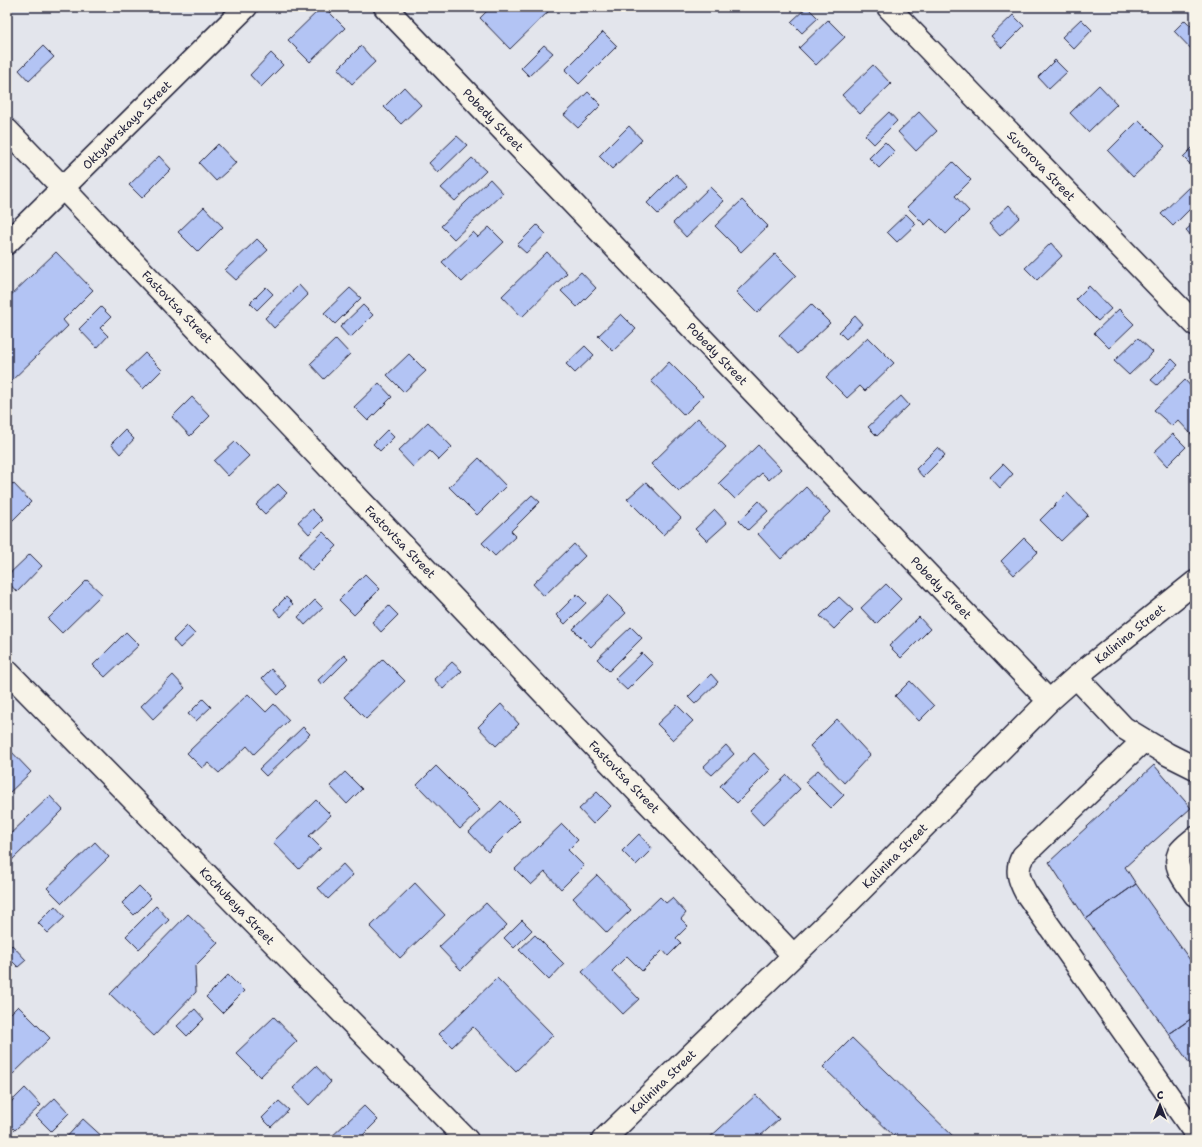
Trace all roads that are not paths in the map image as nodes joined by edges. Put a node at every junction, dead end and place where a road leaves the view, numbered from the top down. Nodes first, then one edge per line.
1 (246, 7) edge
2 (385, 7) edge
3 (888, 7) edge
4 (7, 130) edge
5 (64, 188) junction
6 (7, 243) edge
7 (1195, 324) edge
8 (1195, 582) edge
9 (7, 671) edge
10 (1076, 677) junction
11 (1049, 701) junction
12 (1144, 740) junction
13 (1195, 768) edge
14 (1195, 838) edge
15 (1195, 895) edge
16 (793, 955) junction
17 (1195, 1133) edge
18 (467, 1140) edge
19 (603, 1140) edge

1 - 5 street, Oktyabrskaya Street
2 - 11 street, Pobedy Street
3 - 7 street, Suvorova Street
4 - 5 street, Fastovtsa Street
5 - 6 street, Oktyabrskaya Street
5 - 16 street, Fastovtsa Street
8 - 10 street, Kalinina Street
9 - 18 street, Kochubeya Street
10 - 11 street, Kalinina Street
10 - 12 street
11 - 16 street, Kalinina Street
12 - 13 street
12 - 17 street
14 - 15 street
16 - 19 street, Kalinina Street

